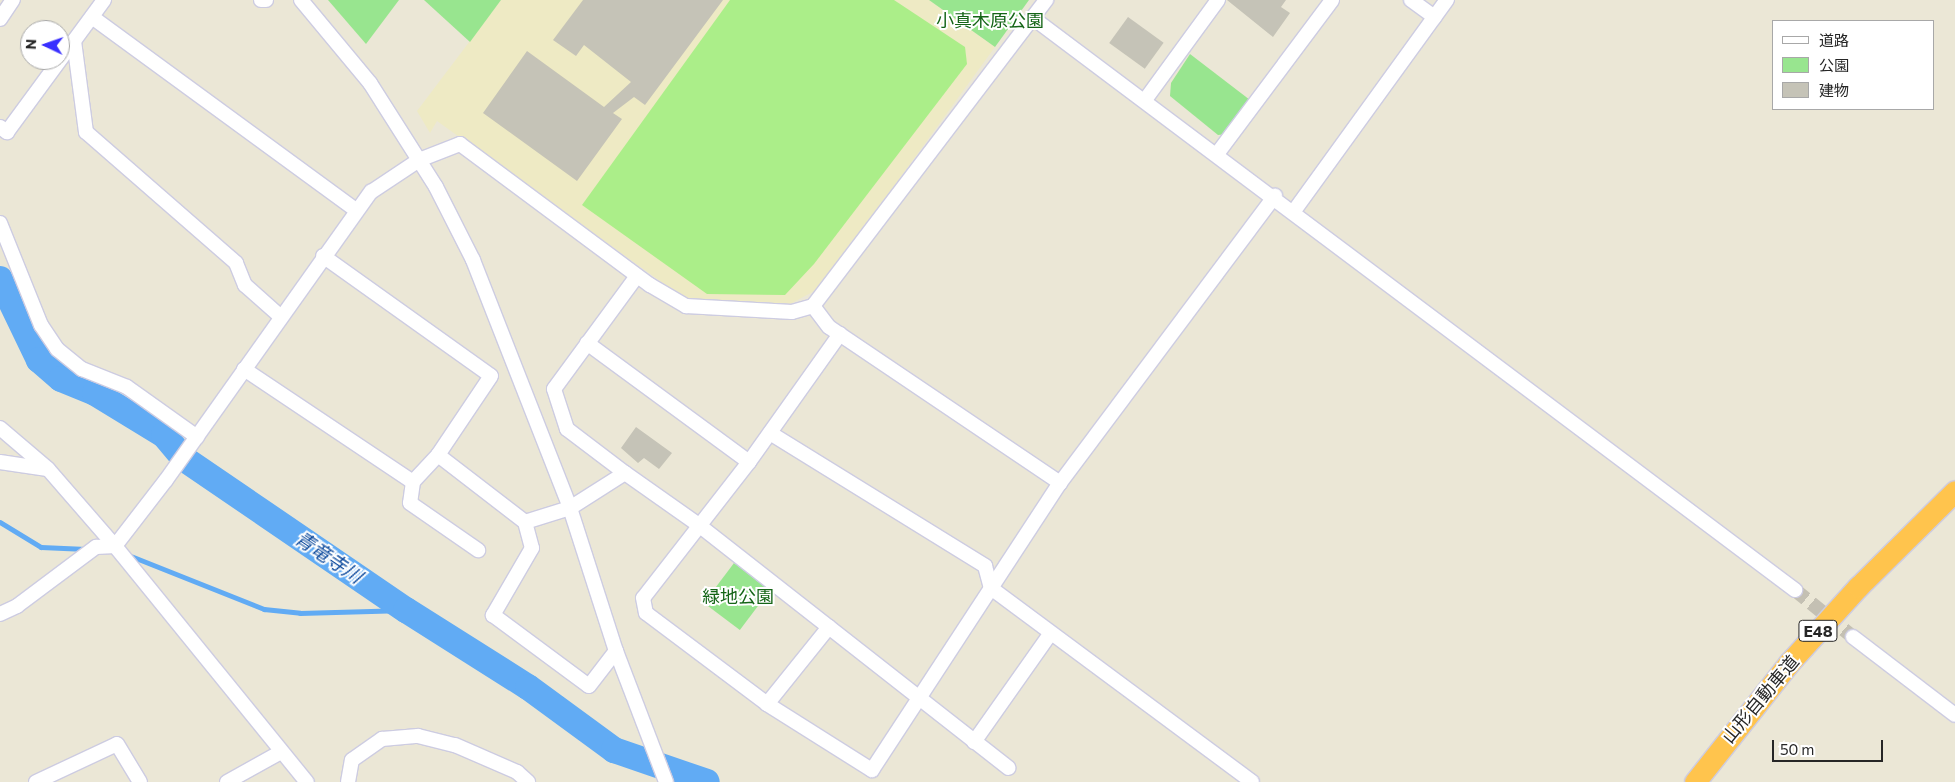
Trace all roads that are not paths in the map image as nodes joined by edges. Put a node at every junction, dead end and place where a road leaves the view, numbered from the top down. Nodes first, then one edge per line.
1 (13, 0) edge
2 (104, 0) edge
3 (261, 0) edge
4 (266, 0) edge
5 (301, 0) edge
6 (1046, 0) edge
7 (1218, 0) edge
8 (1332, 0) edge
9 (1411, 0) edge
10 (1447, 0) edge
11 (92, 16) junction
12 (1033, 18) junction
13 (1434, 18) junction
14 (0, 19) edge
15 (74, 41) junction
16 (1145, 100) junction
17 (0, 127) edge
18 (1217, 154) junction
19 (419, 160) junction
20 (1275, 196) junction
21 (357, 211) junction
22 (1294, 211) junction
23 (0, 223) edge
24 (323, 256) junction
25 (637, 276) junction
26 (813, 306) junction
27 (281, 317) junction
28 (840, 334) junction
29 (587, 344) junction
30 (244, 369) junction
31 (0, 428) edge
32 (770, 433) junction
33 (197, 437) junction
34 (438, 455) junction
35 (0, 462) edge
36 (748, 462) junction
37 (48, 469) junction
38 (625, 473) junction
39 (413, 482) junction
40 (1060, 483) junction
41 (1955, 491) edge
42 (570, 508) junction
43 (525, 522) junction
44 (700, 526) junction
45 (114, 546) junction
46 (478, 550) dead end
47 (991, 588) junction
48 (1795, 590) tunnel mouth
49 (0, 614) edge
50 (829, 627) junction
51 (1052, 633) junction
52 (1853, 636) tunnel mouth
53 (616, 651) junction
54 (917, 697) junction
55 (767, 704) junction
56 (1955, 715) edge
57 (974, 742) junction
58 (281, 752) junction
59 (1009, 768) dead end
60 (36, 782) edge
61 (140, 782) edge
62 (227, 782) edge
63 (307, 782) edge
64 (348, 782) edge
65 (528, 782) edge
66 (666, 782) edge
67 (1252, 782) edge
68 (1694, 782) edge

1 - 14 street
2 - 11 street
3 - 4 street
5 - 19 street
6 - 12 street
7 - 16 street
8 - 18 street
9 - 13 street
10 - 13 street
11 - 15 street
11 - 21 street
12 - 16 street
12 - 26 street
13 - 22 street
15 - 17 street
15 - 27 street
16 - 18 street
18 - 20 street
19 - 21 street
19 - 25 street
19 - 42 street
20 - 22 street
20 - 40 street
21 - 24 street
22 - 48 street
23 - 33 street
24 - 27 street
24 - 34 street
25 - 26 street
25 - 29 street
26 - 28 street
27 - 30 street
28 - 32 street
28 - 40 street
29 - 36 street
29 - 38 street
30 - 33 street
30 - 39 street
31 - 37 street
32 - 36 street
32 - 47 street
33 - 45 street
34 - 39 street
34 - 43 street
35 - 37 street
36 - 44 street
37 - 45 street
38 - 42 street
38 - 44 street
39 - 46 street
40 - 47 street
41 - 68 highway, 山形自動車道 / E48
42 - 43 street
42 - 53 street
43 - 53 street
44 - 50 street
44 - 55 street
45 - 49 street
45 - 58 street
47 - 51 street
47 - 54 street
50 - 54 street
50 - 55 street
51 - 57 street
51 - 67 street
52 - 56 street
53 - 66 street
54 - 55 street
54 - 57 street
57 - 59 street
58 - 62 street
58 - 63 street
60 - 61 street
64 - 65 street

